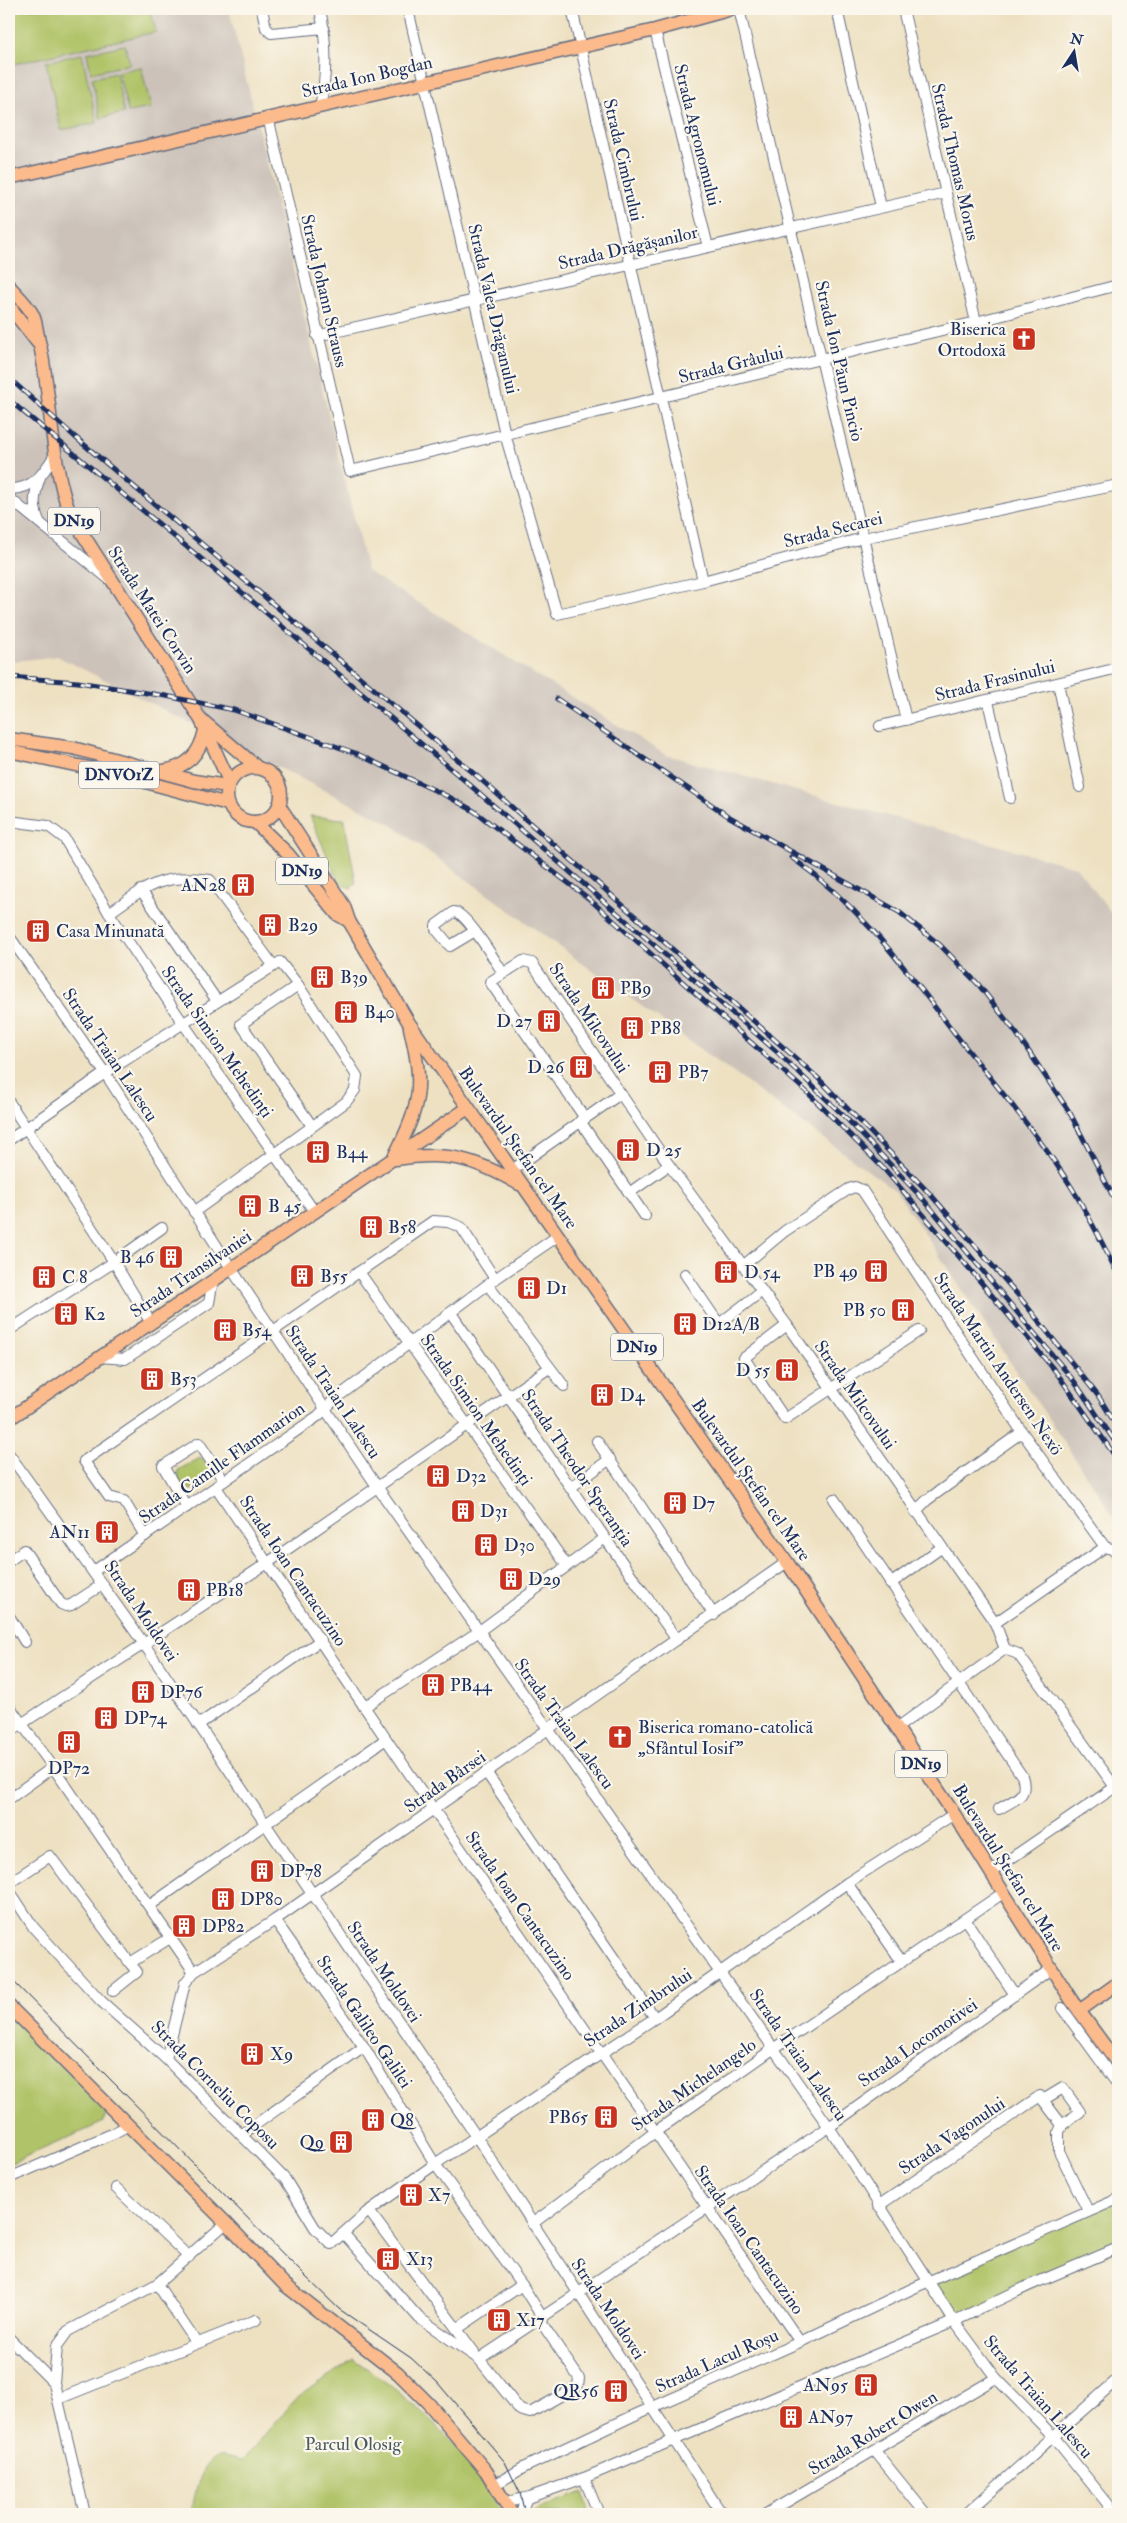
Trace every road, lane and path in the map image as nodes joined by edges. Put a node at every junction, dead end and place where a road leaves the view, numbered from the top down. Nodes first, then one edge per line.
1 (262, 9) edge
2 (320, 9) edge
3 (408, 9) edge
4 (572, 9) edge
5 (732, 9) edge
6 (740, 9) edge
7 (837, 9) edge
8 (903, 9) edge
9 (324, 28) junction
10 (655, 30) junction
11 (579, 47) junction
12 (423, 82) junction
13 (320, 106) junction
14 (268, 118) junction
15 (9, 178) edge
16 (946, 193) junction
17 (881, 206) junction
18 (791, 226) junction
19 (708, 247) junction
20 (631, 265) junction
21 (1118, 285) edge
22 (9, 286) edge
23 (474, 299) junction
24 (9, 306) edge
25 (976, 322) junction
26 (317, 336) junction
27 (39, 345) junction
28 (822, 359) junction
29 (660, 398) junction
30 (505, 434) junction
31 (54, 455) junction
32 (350, 471) joint
33 (40, 476) junction
34 (1118, 484) edge
35 (9, 488) edge
36 (9, 498) edge
37 (40, 525) junction
38 (862, 538) junction
39 (111, 580) junction
40 (703, 581) junction
41 (557, 614) joint
42 (1118, 668) edge
43 (1058, 683) junction
44 (988, 700) junction
45 (906, 720) junction
46 (203, 725) junction
47 (880, 726) dead end
48 (9, 739) edge
49 (9, 751) edge
50 (258, 768) junction
51 (160, 771) junction
52 (228, 783) junction
53 (1080, 787) dead end
54 (1010, 798) dead end
55 (228, 804) junction
56 (279, 805) junction
57 (9, 821) edge
58 (255, 822) junction
59 (141, 890) junction
60 (109, 913) junction
61 (349, 921) junction
62 (475, 931) dead end
63 (9, 936) edge
64 (273, 965) junction
65 (503, 973) junction
66 (298, 985) junction
67 (217, 1001) junction
68 (183, 1023) junction
69 (409, 1023) junction
70 (105, 1073) junction
71 (620, 1094) junction
72 (9, 1102) edge
73 (468, 1108) junction
74 (583, 1119) junction
75 (312, 1126) junction
76 (27, 1128) junction
77 (9, 1140) edge
78 (274, 1152) junction
79 (393, 1160) junction
80 (669, 1165) junction
81 (512, 1170) junction
82 (523, 1186) junction
83 (629, 1193) junction
84 (194, 1212) junction
85 (314, 1212) junction
86 (645, 1216) dead end
87 (162, 1228) dead end
88 (558, 1236) junction
89 (114, 1262) junction
90 (744, 1265) junction
91 (231, 1268) junction
92 (359, 1272) junction
93 (685, 1274) dead end
94 (213, 1280) junction
95 (492, 1282) junction
96 (762, 1291) junction
97 (451, 1313) junction
98 (151, 1323) junction
99 (787, 1325) junction
100 (9, 1328) edge
101 (272, 1330) junction
102 (919, 1331) dead end
103 (410, 1343) junction
104 (100, 1357) junction
105 (549, 1368) junction
106 (564, 1386) dead end
107 (830, 1387) junction
108 (509, 1398) junction
109 (326, 1409) junction
110 (9, 1419) edge
111 (466, 1427) junction
112 (1022, 1432) junction
113 (597, 1441) dead end
114 (9, 1454) edge
115 (610, 1459) junction
116 (224, 1481) junction
117 (216, 1488) junction
118 (378, 1488) junction
119 (570, 1488) junction
120 (834, 1499) dead end
121 (187, 1507) junction
122 (915, 1512) junction
123 (145, 1536) junction
124 (605, 1538) junction
125 (1105, 1546) junction
126 (942, 1548) junction
127 (1118, 1555) edge
128 (9, 1561) edge
129 (787, 1562) junction
130 (266, 1564) junction
131 (566, 1566) junction
132 (94, 1571) junction
133 (103, 1584) junction
134 (890, 1584) junction
135 (714, 1615) junction
136 (9, 1616) edge
137 (995, 1624) junction
138 (478, 1632) junction
139 (321, 1640) junction
140 (677, 1640) junction
141 (25, 1642) dead end
142 (144, 1644) junction
143 (1005, 1649) junction
144 (959, 1683) junction
145 (9, 1706) edge
146 (364, 1707) junction
147 (21, 1724) junction
148 (198, 1725) junction
149 (897, 1728) junction
150 (549, 1730) junction
151 (9, 1732) edge
152 (386, 1739) junction
153 (53, 1767) junction
154 (486, 1772) junction
155 (1117, 1788) edge
156 (9, 1799) edge
157 (999, 1809) dead end
158 (434, 1810) junction
159 (954, 1814) junction
160 (264, 1825) junction
161 (991, 1872) junction
162 (9, 1883) edge
163 (847, 1883) junction
164 (9, 1890) edge
165 (1003, 1892) junction
166 (311, 1894) junction
167 (149, 1906) junction
168 (965, 1919) junction
169 (275, 1920) junction
170 (170, 1938) junction
171 (902, 1962) junction
172 (130, 1963) junction
173 (1051, 1969) junction
174 (194, 1972) junction
175 (720, 1972) junction
176 (1118, 1983) edge
177 (113, 1991) dead end
178 (1015, 1995) junction
179 (9, 2006) edge
180 (1062, 2008) dead end
181 (1079, 2011) junction
182 (655, 2018) junction
183 (364, 2047) junction
184 (773, 2049) junction
185 (602, 2052) junction
186 (166, 2059) junction
187 (1118, 2064) edge
188 (1118, 2085) edge
189 (1044, 2100) junction
190 (1062, 2125) junction
191 (127, 2126) junction
192 (829, 2127) junction
193 (655, 2132) junction
194 (241, 2135) junction
195 (476, 2136) junction
196 (434, 2164) junction
197 (9, 2178) edge
198 (116, 2188) dead end
199 (1118, 2199) edge
200 (878, 2206) junction
201 (706, 2208) junction
202 (369, 2210) junction
203 (1088, 2211) junction
204 (226, 2223) junction
205 (532, 2224) junction
206 (344, 2234) junction
207 (1118, 2248) edge
208 (189, 2257) junction
209 (928, 2282) junction
210 (157, 2284) junction
211 (522, 2285) junction
212 (578, 2294) junction
213 (542, 2317) junction
214 (256, 2320) dead end
215 (954, 2321) junction
216 (457, 2329) junction
217 (9, 2338) edge
218 (196, 2342) junction
219 (800, 2342) junction
220 (480, 2359) junction
221 (996, 2378) junction
222 (1118, 2379) edge
223 (54, 2383) junction
224 (58, 2399) junction
225 (654, 2407) junction
226 (1053, 2436) junction
227 (675, 2440) junction
228 (875, 2450) junction
229 (584, 2478) junction
230 (496, 2484) junction
231 (527, 2498) junction
232 (506, 2502) junction
233 (85, 2514) edge
234 (512, 2514) edge
235 (520, 2514) edge
236 (599, 2514) edge
237 (722, 2514) edge
238 (766, 2514) edge
239 (926, 2514) edge
240 (966, 2514) edge
241 (1116, 2514) edge

1 - 9 street
2 - 9 street
3 - 12 street, Strada Valea Drăganului
4 - 11 street, Strada Cimbrului
5 - 10 main road, Strada Ion Bogdan
6 - 18 street, Strada Ion Păun Pincio
7 - 17 street
8 - 16 street, Strada Thomas Morus
9 - 13 street
10 - 11 main road, Strada Ion Bogdan
10 - 19 street, Strada Agronomului
11 - 12 main road, Strada Ion Bogdan
11 - 20 street, Strada Cimbrului
12 - 13 main road, Strada Ion Bogdan
12 - 23 street, Strada Valea Drăganului
13 - 14 main road, Strada Ion Bogdan
14 - 15 main road, Strada Ion Bogdan
14 - 26 street, Strada Johann Strauss
16 - 17 street, Strada Drăgășanilor
16 - 25 street, Strada Thomas Morus
17 - 18 street, Strada Drăgășanilor
18 - 19 street, Strada Drăgășanilor
18 - 28 street, Strada Ion Păun Pincio
19 - 20 street, Strada Drăgășanilor
20 - 23 street, Strada Drăgășanilor
20 - 29 street, Strada Cimbrului
21 - 25 street, Strada Grâului
22 - 27 main road, Strada Matei Corvin / DN19
23 - 26 street, Strada Drăgășanilor
23 - 30 street, Strada Valea Drăganului
24 - 27 main road, Strada Matei Corvin / DN19
25 - 28 street, Strada Grâului
26 - 32 street, Strada Johann Strauss
27 - 31 main road, Strada Matei Corvin / DN19
28 - 29 street, Strada Grâului
28 - 38 street, Strada Ion Păun Pincio
29 - 30 street, Strada Grâului
29 - 40 street, Strada Cimbrului
30 - 32 street, Strada Grâului
30 - 41 street, Strada Valea Drăganului
31 - 33 street
31 - 39 main road, Strada Matei Corvin / DN19
33 - 35 street
33 - 37 street
34 - 38 street, Strada Secarei
36 - 37 street
37 - 39 street
38 - 40 street, Strada Secarei
38 - 45 street, Strada Ion Păun Pincio
39 - 46 main road, Strada Matei Corvin / DN19
40 - 41 street, Strada Secarei
42 - 43 street, Strada Frasinului
43 - 44 street, Strada Frasinului
43 - 53 street
44 - 45 street, Strada Frasinului
44 - 54 street
45 - 47 street, Strada Frasinului
46 - 50 main road, DN19
46 - 51 main road
46 - 52 main road, DN19
48 - 51 main road, DNVO1Z
49 - 55 main road, DNVO1Z
50 - 52 main road
50 - 56 main road, DN19
51 - 52 main road, DNVO1Z
52 - 55 main road, DN19
55 - 58 main road, DN19
56 - 58 main road
56 - 61 main road, Bulevardul Ștefan cel Mare / DN19
57 - 60 street, Strada Simion Mehedinți
58 - 61 main road, Bulevardul Ștefan cel Mare / DN19
59 - 60 street
59 - 64 street
59 - 67 street
60 - 68 street, Strada Simion Mehedinți
61 - 69 main road, Bulevardul Ștefan cel Mare / DN19
62 - 65 street
63 - 70 street, Strada Traian Lalescu
64 - 66 street
64 - 67 street
65 - 71 street, Strada Milcovului
65 - 74 street
66 - 75 street
66 - 75 street
67 - 68 street
68 - 70 street
68 - 78 street, Strada Simion Mehedinți
69 - 73 main road, Bulevardul Ștefan cel Mare / DN19
69 - 79 main road
70 - 76 street
70 - 84 street, Strada Traian Lalescu
71 - 74 street, Strada Milcovului
71 - 80 street, Strada Milcovului
72 - 76 street
73 - 79 main road, Strada Transilvaniei
73 - 81 main road, Bulevardul Ștefan cel Mare / DN19
74 - 81 street, Strada Milcovului
74 - 83 street
75 - 78 street
76 - 77 street
76 - 89 street
78 - 84 street
78 - 85 street, Strada Simion Mehedinți
79 - 82 main road
79 - 85 main road, Strada Transilvaniei
80 - 83 street
80 - 90 street, Strada Milcovului
81 - 82 main road, Bulevardul Ștefan cel Mare / DN19
82 - 88 main road, Bulevardul Ștefan cel Mare / DN19
83 - 86 street
84 - 91 street, Strada Traian Lalescu
85 - 91 main road, Strada Transilvaniei
87 - 89 street
88 - 95 street, Strada Camille Flammarion
88 - 129 main road, Bulevardul Ștefan cel Mare / DN19
89 - 98 street
89 - 100 street
90 - 96 street, Strada Milcovului
90 - 112 street, Strada Martin Andersen Nexö
91 - 94 main road, Strada Transilvaniei
91 - 101 street, Strada Traian Lalescu
92 - 95 street
92 - 101 street
92 - 103 street, Strada Simion Mehedinți
93 - 96 street
94 - 98 main road, Strada Transilvaniei
94 - 104 street
95 - 97 street, Strada Camille Flammarion
95 - 105 street
96 - 99 street, Strada Milcovului
97 - 103 street, Strada Camille Flammarion
97 - 108 street, Strada Theodor Speranția
98 - 104 main road, Strada Transilvaniei
99 - 107 street, Strada Milcovului
99 - 107 street
101 - 109 street, Strada Traian Lalescu
101 - 123 street
102 - 107 street
103 - 109 street, Strada Camille Flammarion
103 - 111 street, Strada Simion Mehedinți
104 - 110 main road, Strada Transilvaniei
105 - 106 street
105 - 108 street
107 - 122 street, Strada Milcovului
108 - 111 street
108 - 119 street, Strada Theodor Speranția
109 - 116 street, Strada Camille Flammarion
109 - 118 street, Strada Traian Lalescu
111 - 118 street
111 - 131 street, Strada Simion Mehedinți
112 - 122 street
112 - 125 street, Strada Martin Andersen Nexö
113 - 115 street
114 - 132 street, Strada Moldovei
115 - 119 street
115 - 135 street
116 - 117 street, Strada Camille Flammarion
116 - 121 street
117 - 121 street, Strada Camille Flammarion
117 - 130 street, Strada Ioan Cantacuzino
118 - 130 street
118 - 138 street, Strada Traian Lalescu
119 - 124 street, Strada Theodor Speranția
120 - 134 street
121 - 123 street, Strada Camille Flammarion
122 - 126 street, Strada Milcovului
123 - 132 street, Strada Camille Flammarion
124 - 131 street
124 - 140 street, Strada Theodor Speranția
125 - 127 street, Strada Martin Andersen Nexö
125 - 137 street
126 - 134 street
126 - 137 street, Strada Milcovului
128 - 133 street
129 - 135 street, Strada Bârsei
129 - 149 main road, Bulevardul Ștefan cel Mare / DN19
130 - 139 street, Strada Ioan Cantacuzino
130 - 142 street
131 - 138 street
132 - 133 street, Strada Moldovei
133 - 142 street, Strada Moldovei
134 - 144 street
135 - 140 street, Strada Bârsei
136 - 141 street
137 - 143 street, Strada Milcovului
138 - 146 street
138 - 150 street, Strada Traian Lalescu
139 - 146 street, Strada Ioan Cantacuzino
139 - 148 street
140 - 150 street, Strada Bârsei
142 - 147 street
142 - 148 street, Strada Moldovei
143 - 144 street
143 - 155 street
144 - 149 street
144 - 157 street
145 - 147 street
146 - 152 street, Strada Ioan Cantacuzino
147 - 151 street
147 - 153 street
148 - 160 street, Strada Moldovei
149 - 159 main road, Bulevardul Ștefan cel Mare / DN19
150 - 154 street, Strada Bârsei
150 - 175 street, Strada Traian Lalescu
152 - 158 street, Strada Ioan Cantacuzino
152 - 160 street
153 - 156 street
153 - 167 street
154 - 158 street, Strada Bârsei
154 - 182 street
155 - 161 street
158 - 166 street, Strada Bârsei
158 - 185 street, Strada Ioan Cantacuzino
159 - 161 main road, Bulevardul Ștefan cel Mare / DN19
159 - 163 street, Strada Zimbrului
160 - 166 street, Strada Moldovei
160 - 167 street
161 - 165 main road, Bulevardul Ștefan cel Mare / DN19
162 - 172 street
163 - 171 street
163 - 175 street, Strada Zimbrului
164 - 186 street, Strada Corneliu Coposu
165 - 168 street, Strada Michelangelo
165 - 173 main road, Bulevardul Ștefan cel Mare / DN19
166 - 169 street, Strada Bârsei
166 - 195 street, Strada Moldovei
167 - 170 street
168 - 171 street, Strada Michelangelo
168 - 178 street
169 - 174 street, Strada Bârsei
169 - 183 street, Strada Galileo Galilei
170 - 172 street
170 - 174 street
171 - 184 street, Strada Michelangelo
172 - 177 street
173 - 178 street, Strada Locomotivei
173 - 181 main road, Bulevardul Ștefan cel Mare / DN19
174 - 186 street, Strada Bârsei
175 - 182 street, Strada Zimbrului
175 - 184 street, Strada Traian Lalescu
176 - 181 main road
178 - 192 street, Strada Locomotivei
179 - 191 main road
180 - 188 street
181 - 187 main road, Bulevardul Ștefan cel Mare / DN19
182 - 185 street, Strada Zimbrului
183 - 194 street
183 - 196 street, Strada Galileo Galilei
184 - 192 street, Strada Traian Lalescu
184 - 193 street, Strada Michelangelo
185 - 193 street, Strada Ioan Cantacuzino
185 - 195 street, Strada Zimbrului
186 - 194 street, Strada Corneliu Coposu
189 - 190 street
189 - 190 street, Strada Vagonului
189 - 200 street, Strada Vagonului
190 - 203 street
191 - 197 street
191 - 204 main road
192 - 200 street, Strada Traian Lalescu
192 - 201 street, Strada Locomotivei
193 - 201 street, Strada Ioan Cantacuzino
193 - 205 street, Strada Michelangelo
194 - 206 street, Strada Corneliu Coposu
195 - 196 street, Strada Zimbrului
195 - 205 street, Strada Moldovei
196 - 202 street, Strada Zimbrului
196 - 211 street, Strada Galileo Galilei
198 - 208 street
199 - 203 street, Strada Lacul Roșu
200 - 209 street, Strada Traian Lalescu
201 - 212 street, Strada Locomotivei
201 - 219 street, Strada Ioan Cantacuzino
202 - 206 street, Strada Zimbrului
202 - 216 street
203 - 209 street, Strada Lacul Roșu
204 - 208 street
204 - 230 main road
205 - 212 street, Strada Moldovei
206 - 220 street
207 - 215 street
208 - 210 street
209 - 215 street, Strada Traian Lalescu
209 - 219 street, Strada Lacul Roșu
210 - 218 street
210 - 223 street
211 - 213 street, Strada Galileo Galilei
211 - 216 street
212 - 213 street
212 - 225 street, Strada Moldovei
213 - 220 street
213 - 220 street, Strada Galileo Galilei
214 - 218 street
215 - 221 street, Strada Traian Lalescu
215 - 227 street
216 - 220 street
217 - 223 street
218 - 224 street
219 - 225 street, Strada Lacul Roșu
221 - 226 street, Strada Traian Lalescu
221 - 228 street, Strada Robert Owen
222 - 226 street
223 - 224 street
224 - 233 street
225 - 227 street, Strada Moldovei
225 - 230 street, Strada Lacul Roșu
226 - 240 street
226 - 241 street, Strada Traian Lalescu
227 - 229 street
227 - 237 street, Strada Moldovei
228 - 238 street, Strada Robert Owen
228 - 239 street
229 - 231 street
229 - 236 street
230 - 232 main road
231 - 232 street
231 - 235 street
232 - 234 main road

